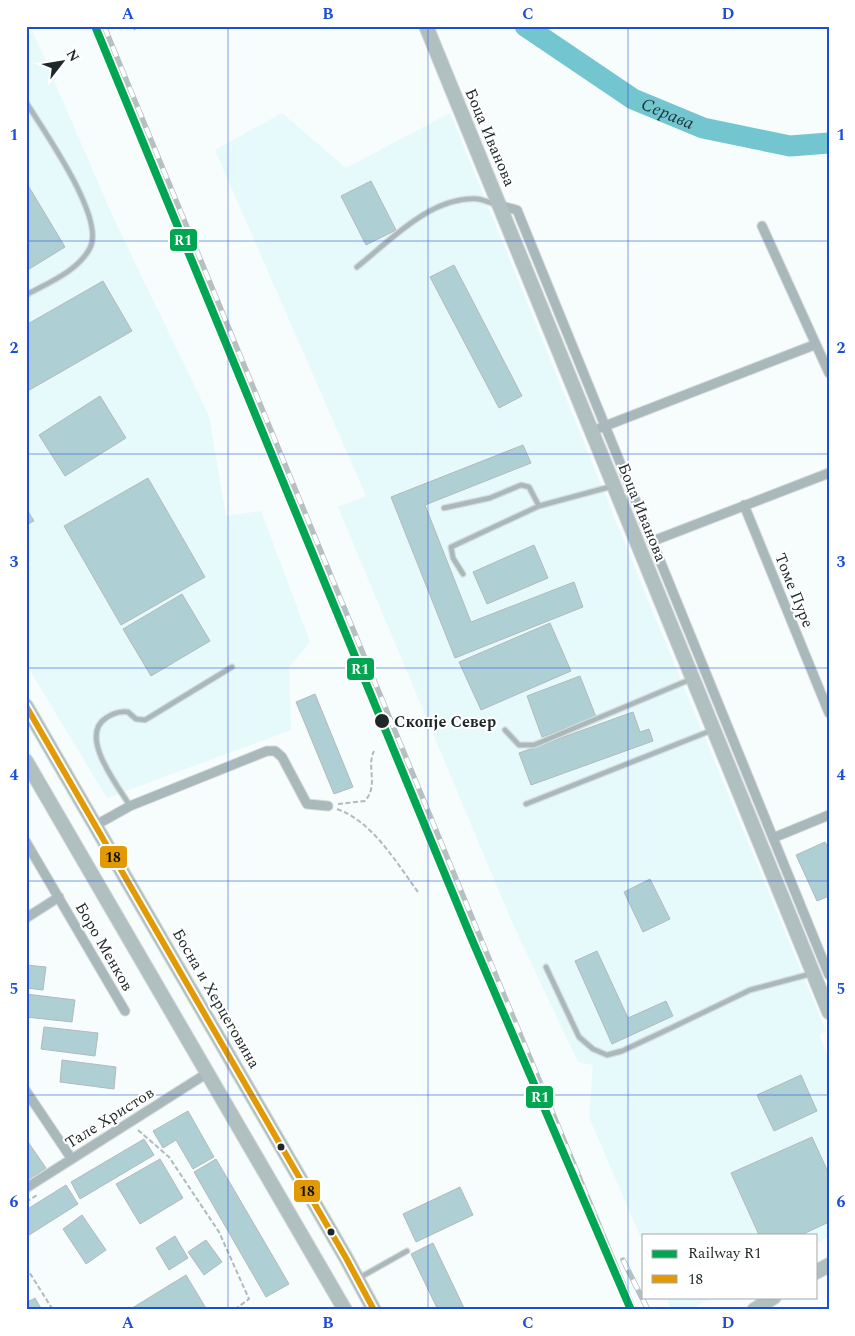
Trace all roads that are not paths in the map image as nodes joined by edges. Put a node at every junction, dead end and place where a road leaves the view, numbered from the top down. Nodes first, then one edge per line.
1 (426, 26) edge
2 (26, 102) edge
3 (502, 206) junction
4 (762, 226) dead end
5 (357, 267) dead end
6 (26, 295) edge
7 (814, 345) junction
8 (829, 373) edge
9 (606, 426) junction
10 (591, 431) junction
11 (829, 473) edge
12 (613, 486) junction
13 (744, 505) junction
14 (539, 506) junction
15 (444, 508) dead end
16 (653, 541) junction
17 (462, 574) dead end
18 (232, 667) dead end
19 (692, 678) junction
20 (26, 706) edge
21 (829, 713) edge
22 (505, 730) dead end
23 (714, 730) junction
24 (735, 743) junction
25 (721, 749) junction
26 (26, 761) edge
27 (526, 804) dead end
28 (130, 806) junction
29 (328, 806) road end
30 (829, 815) edge
31 (96, 825) junction
32 (774, 838) junction
33 (26, 842) edge
34 (59, 897) junction
35 (26, 918) edge
36 (546, 966) dead end
37 (813, 974) junction
38 (829, 975) edge
39 (125, 1011) dead end
40 (829, 1012) edge
41 (209, 1072) junction
42 (26, 1090) edge
43 (71, 1158) junction
44 (26, 1188) edge
45 (407, 1251) dead end
46 (358, 1279) junction
47 (772, 1298) edge
48 (345, 1310) edge
49 (374, 1310) edge
50 (754, 1310) edge

1 - 3 street, Боца Иванова
2 - 6 lane
3 - 5 lane
3 - 9 street
3 - 10 street, Боца Иванова
4 - 7 street
7 - 8 street
7 - 9 street
9 - 10 street
9 - 16 street
10 - 12 street, Боца Иванова
11 - 13 street
12 - 14 lane
12 - 19 street, Боца Иванова
13 - 16 street
13 - 21 street, Томе Пуре
14 - 15 lane
14 - 17 lane
16 - 24 street
18 - 28 lane
19 - 22 lane
19 - 23 street, Боца Иванова
20 - 31 street, Босна и Херцеговина
23 - 25 street, Боца Иванова
23 - 27 lane
24 - 25 street
24 - 32 street
25 - 37 street, Боца Иванова
26 - 41 street
28 - 29 street
28 - 31 street
30 - 32 street
31 - 46 street, Босна и Херцеговина
32 - 38 street
33 - 34 street, Боро Менков
34 - 35 street, Боро Менков
34 - 39 street, Боро Менков
36 - 37 lane
37 - 40 street, Боца Иванова
41 - 43 street, Тале Христов
41 - 48 street
42 - 43 street
43 - 44 street, Тале Христов
45 - 46 lane
46 - 49 street, Босна и Херцеговина
47 - 50 street

